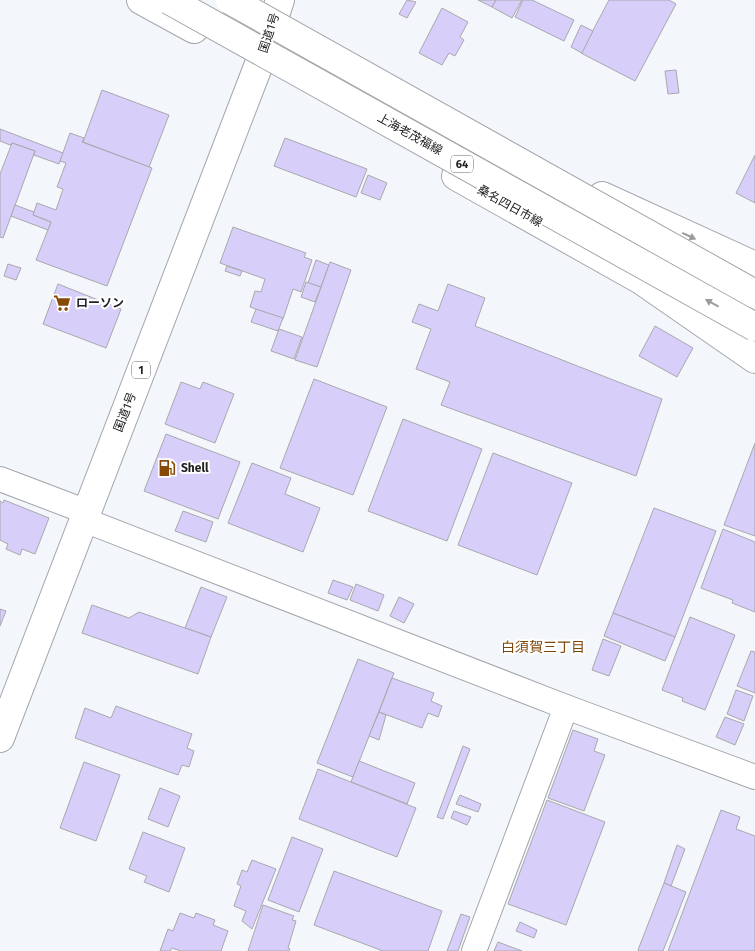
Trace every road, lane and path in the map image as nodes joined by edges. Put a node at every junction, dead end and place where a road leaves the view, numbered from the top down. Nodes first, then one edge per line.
1 (141, 0) edge
2 (169, 0) edge
3 (230, 0) edge
4 (244, 0) edge
5 (277, 8) edge
6 (259, 64) junction
7 (755, 266) edge
8 (755, 294) edge
9 (755, 327) edge
10 (755, 358) edge
11 (0, 479) edge
12 (86, 516) junction
13 (566, 707) junction
14 (0, 738) edge
15 (755, 777) edge
16 (474, 951) edge

1 - 6 main road, 桑名四日市線
9 -> 2 main road, 上海老茂福線 / 64, bridge
3 - 8 main road, 64, bridge
4 - 5 main road
5 - 6 main road, 国道1号 / 1
5 -> 7 main road
6 - 10 main road, 桑名四日市線
6 - 12 main road, 国道1号 / 1
11 - 12 street
12 - 13 street
12 - 14 main road, 国道1号 / 1
13 - 15 street
13 - 16 street

